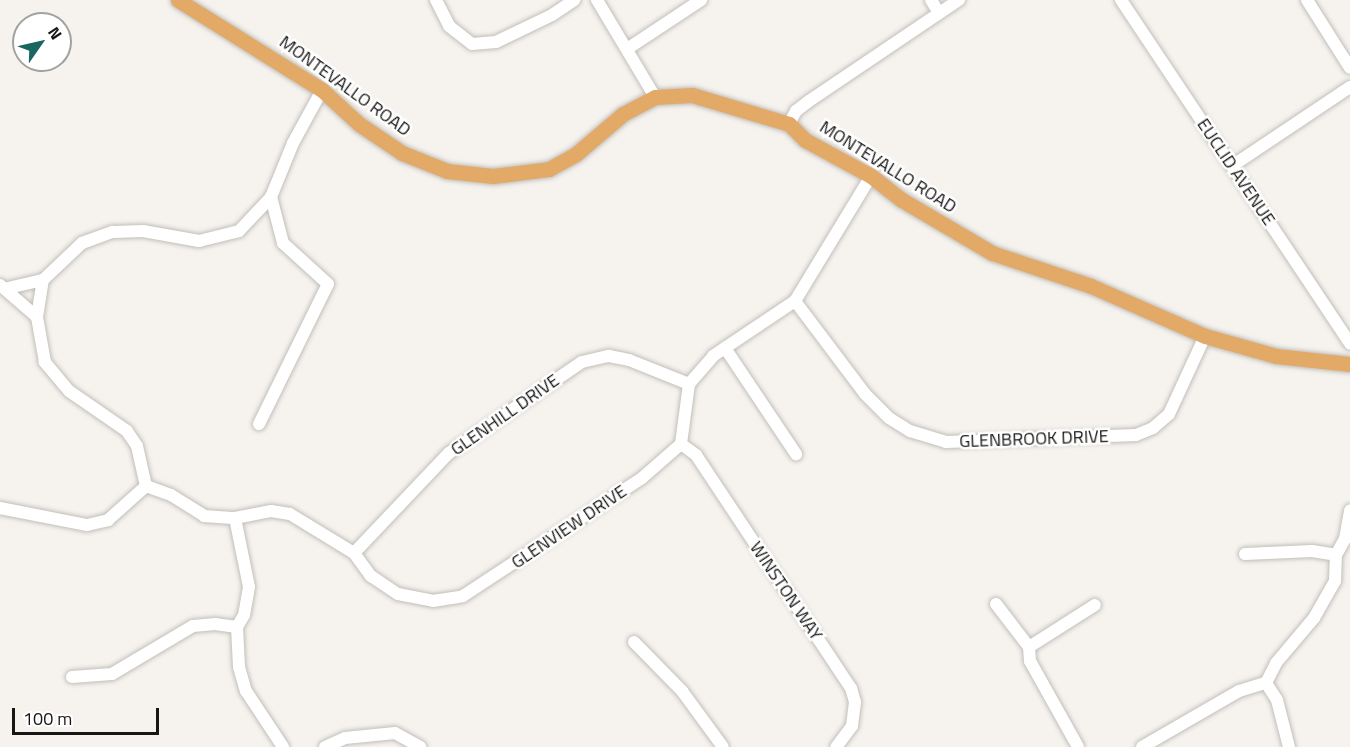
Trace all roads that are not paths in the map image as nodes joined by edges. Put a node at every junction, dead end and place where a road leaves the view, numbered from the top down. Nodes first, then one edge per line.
1 (178, 0) edge
2 (436, 0) edge
3 (574, 0) edge
4 (597, 0) edge
5 (701, 0) edge
6 (931, 0) edge
7 (959, 0) edge
8 (1121, 0) edge
9 (1307, 0) edge
10 (939, 13) junction
11 (627, 49) junction
12 (1350, 68) edge
13 (1350, 87) edge
14 (322, 90) junction
15 (655, 97) junction
16 (789, 124) junction
17 (1232, 166) junction
18 (871, 176) junction
19 (271, 197) junction
20 (43, 280) junction
21 (4, 287) edge
22 (795, 301) junction
23 (37, 317) junction
24 (1205, 336) junction
25 (1350, 344) edge
26 (725, 348) junction
27 (1350, 364) edge
28 (689, 384) junction
29 (260, 424) dead end
30 (681, 444) junction
31 (796, 454) dead end
32 (146, 486) junction
33 (0, 508) edge
34 (1350, 510) edge
35 (235, 518) junction
36 (354, 553) junction
37 (1245, 554) dead end
38 (1336, 555) junction
39 (996, 604) dead end
40 (1095, 605) dead end
41 (237, 627) junction
42 (634, 642) dead end
43 (1029, 647) junction
44 (72, 676) dead end
45 (1266, 683) junction
46 (283, 747) edge
47 (325, 747) edge
48 (420, 747) edge
49 (723, 747) edge
50 (836, 747) edge
51 (1078, 747) edge
52 (1142, 747) edge
53 (1289, 747) edge

1 - 14 main road, MONTEVALLO ROAD
2 - 3 street
4 - 11 street
5 - 11 street
6 - 10 street
7 - 10 street
8 - 17 street, EUCLID AVENUE
9 - 12 street
10 - 16 street
11 - 15 street
13 - 17 street
14 - 15 main road, MONTEVALLO ROAD
14 - 19 street
15 - 16 main road, MONTEVALLO ROAD
16 - 18 main road, MONTEVALLO ROAD
17 - 25 street, EUCLID AVENUE
18 - 22 street
18 - 24 main road, MONTEVALLO ROAD
19 - 20 street
19 - 29 street
20 - 21 street
20 - 23 street
21 - 23 street
22 - 24 street, GLENBROOK DRIVE
22 - 26 street
23 - 32 street
24 - 27 main road, MONTEVALLO ROAD
26 - 28 street
26 - 31 street
28 - 30 street
28 - 36 street, GLENHILL DRIVE
30 - 36 street, GLENVIEW DRIVE
30 - 50 street, WINSTON WAY
32 - 33 street
32 - 35 street, GLENVIEW DRIVE
34 - 38 street
35 - 36 street, GLENVIEW DRIVE
35 - 41 street
37 - 38 street
38 - 45 street
39 - 43 street
40 - 43 street
41 - 44 street
41 - 46 street
42 - 49 street
43 - 51 street
45 - 52 street
45 - 53 street
47 - 48 street

